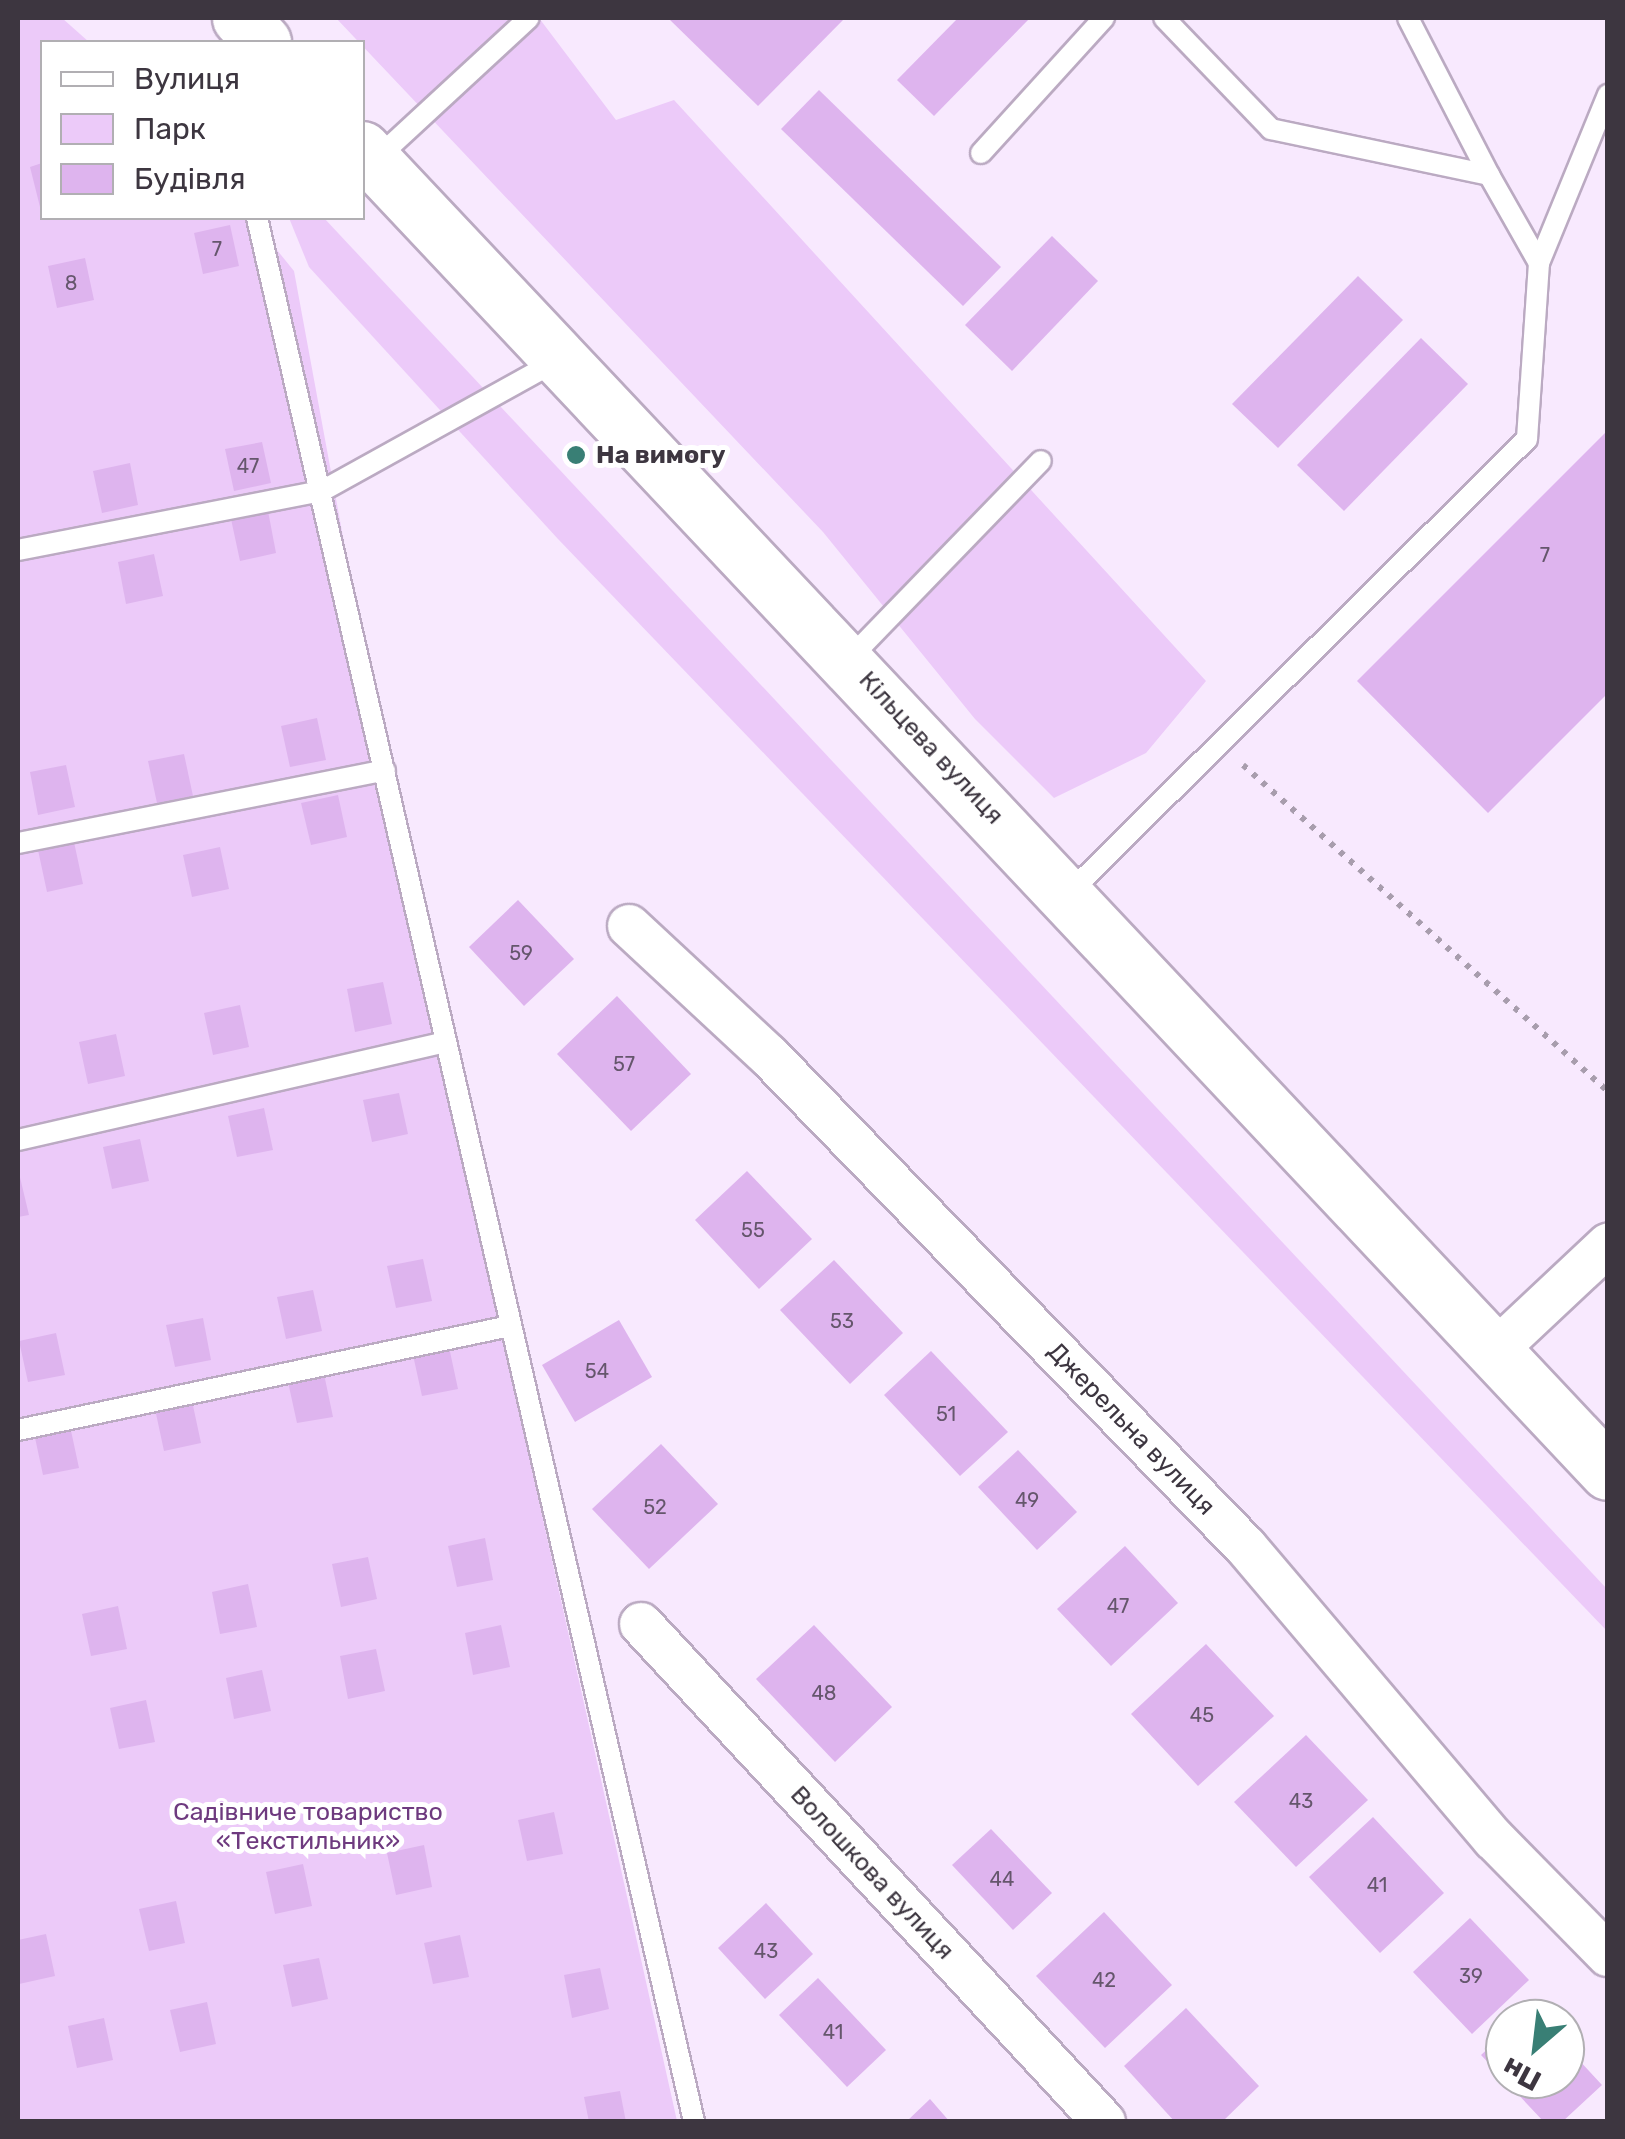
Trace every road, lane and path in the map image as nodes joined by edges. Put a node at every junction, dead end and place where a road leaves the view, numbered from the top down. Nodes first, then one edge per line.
1 (240, 18) edge
2 (529, 18) edge
3 (1104, 18) edge
4 (1164, 18) edge
5 (1408, 18) edge
6 (262, 40) edge
7 (1608, 95) edge
8 (981, 153) dead end
9 (368, 155) edge
10 (1489, 175) junction
11 (256, 220) edge
12 (1539, 264) junction
13 (563, 358) junction
14 (1041, 461) dead end
15 (322, 491) junction
16 (18, 550) edge
17 (848, 660) junction
18 (1220, 744) junction
19 (385, 770) junction
20 (18, 843) edge
21 (1068, 894) junction
22 (629, 926) dead end
23 (446, 1042) junction
24 (1608, 1090) edge
25 (18, 1140) edge
26 (1608, 1245) edge
27 (510, 1326) junction
28 (1496, 1350) junction
29 (18, 1430) edge
30 (1608, 1472) edge
31 (641, 1624) dead end
32 (1608, 1955) edge
33 (694, 2122) edge
34 (1104, 2122) edge

1 - 6 main road
2 - 9 lane
3 - 8 lane
4 - 10 lane
5 - 10 lane
7 - 12 lane
9 - 13 main road, Кільцева вулиця
10 - 12 lane
11 - 15 lane
12 - 18 lane
13 - 15 lane
13 - 17 main road, Кільцева вулиця
14 - 17 lane
15 - 16 lane
15 - 19 lane
17 - 21 main road, Кільцева вулиця
18 - 21 lane
18 - 24 path
19 - 20 lane
19 - 23 lane
21 - 28 main road, Кільцева вулиця
22 - 32 street, Джерельна вулиця
23 - 25 lane
23 - 27 lane
26 - 28 street
27 - 29 lane
27 - 33 lane
28 - 30 main road, Кільцева вулиця
31 - 34 street, Волошкова вулиця

